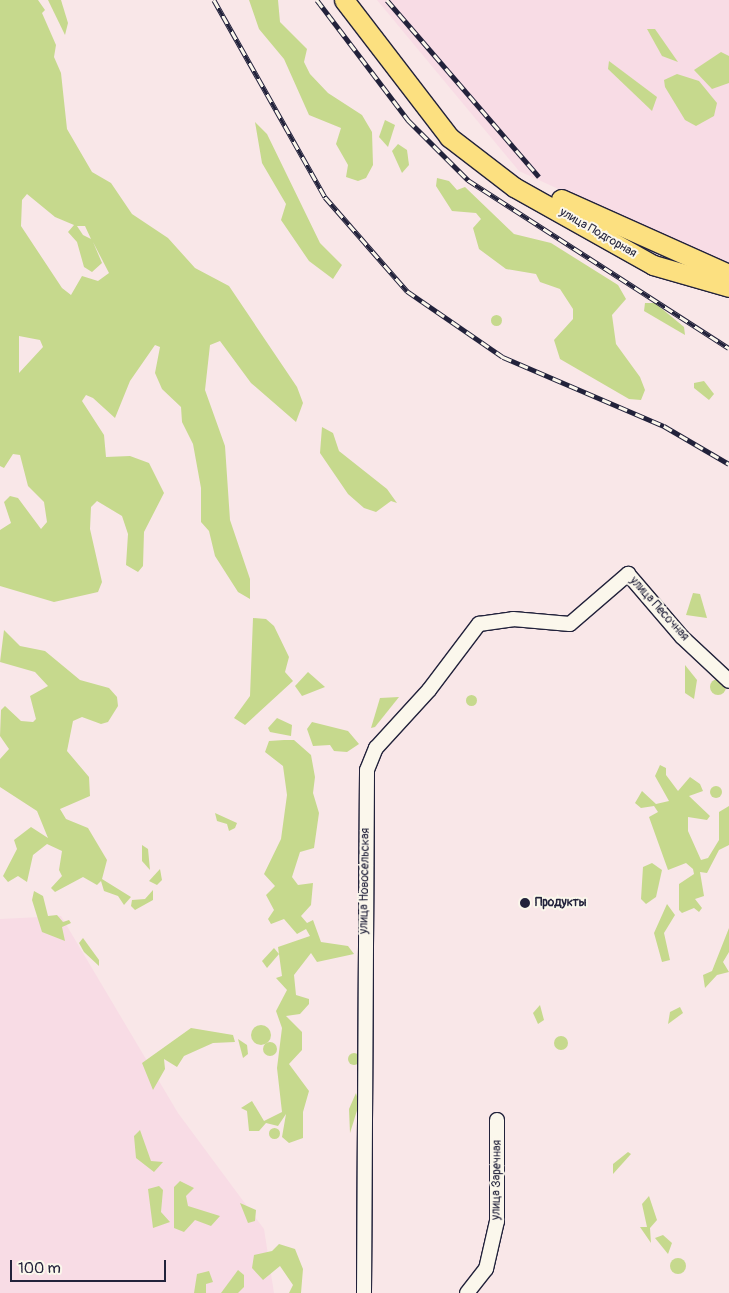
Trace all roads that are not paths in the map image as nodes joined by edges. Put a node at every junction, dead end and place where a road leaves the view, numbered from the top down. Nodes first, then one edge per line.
1 (344, 0) edge
2 (477, 160) junction
3 (729, 274) edge
4 (729, 287) edge
5 (586, 606) joint
6 (729, 681) edge
7 (498, 1120) dead end
8 (364, 1293) edge
9 (467, 1293) edge

1 - 2 main road, улица Подгорная
2 - 3 main road, улица Подгорная
2 - 4 main road, улица Подгорная
5 - 6 street, улица Песочная
5 - 8 street, улица Новосельская
7 - 9 street, улица Заречная

